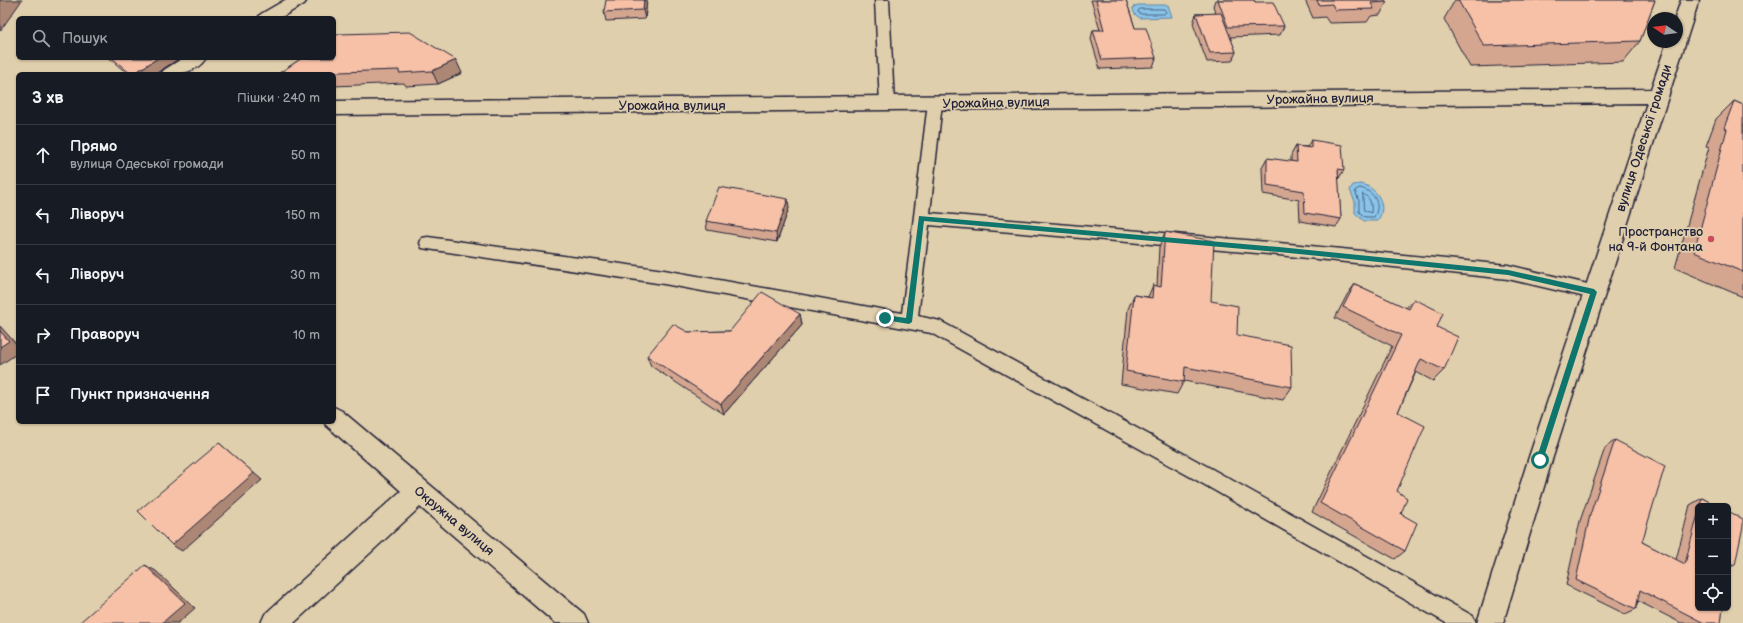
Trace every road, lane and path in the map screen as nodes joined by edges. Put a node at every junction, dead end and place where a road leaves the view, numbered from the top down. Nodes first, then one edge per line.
1 (298, 0) edge
2 (882, 0) edge
3 (1690, 0) edge
4 (270, 16) edge
5 (1683, 22) edge
6 (1675, 48) edge
7 (194, 60) edge
8 (173, 72) edge
9 (1658, 96) junction
10 (935, 103) junction
11 (887, 104) junction
12 (336, 108) edge
13 (921, 218) junction
14 (428, 243) dead end
15 (1594, 292) junction
16 (909, 322) junction
17 (336, 420) edge
18 (419, 491) junction
19 (274, 623) edge
20 (575, 623) edge
21 (1466, 623) edge
22 (1490, 623) edge

1 - 4 street
2 - 11 lane
3 - 5 street, вулиця Одеської громади
6 - 9 street, вулиця Одеської громади
7 - 8 street
9 - 10 street, Урожайна вулиця
9 - 15 street, вулиця Одеської громади
10 - 11 street, Урожайна вулиця
10 - 13 lane
11 - 12 street, Урожайна вулиця
13 - 15 lane
13 - 16 lane
14 - 16 lane
15 - 22 street, вулиця Одеської громади
16 - 21 lane
17 - 18 street, Окружна вулиця
18 - 19 street
18 - 20 street, Окружна вулиця

